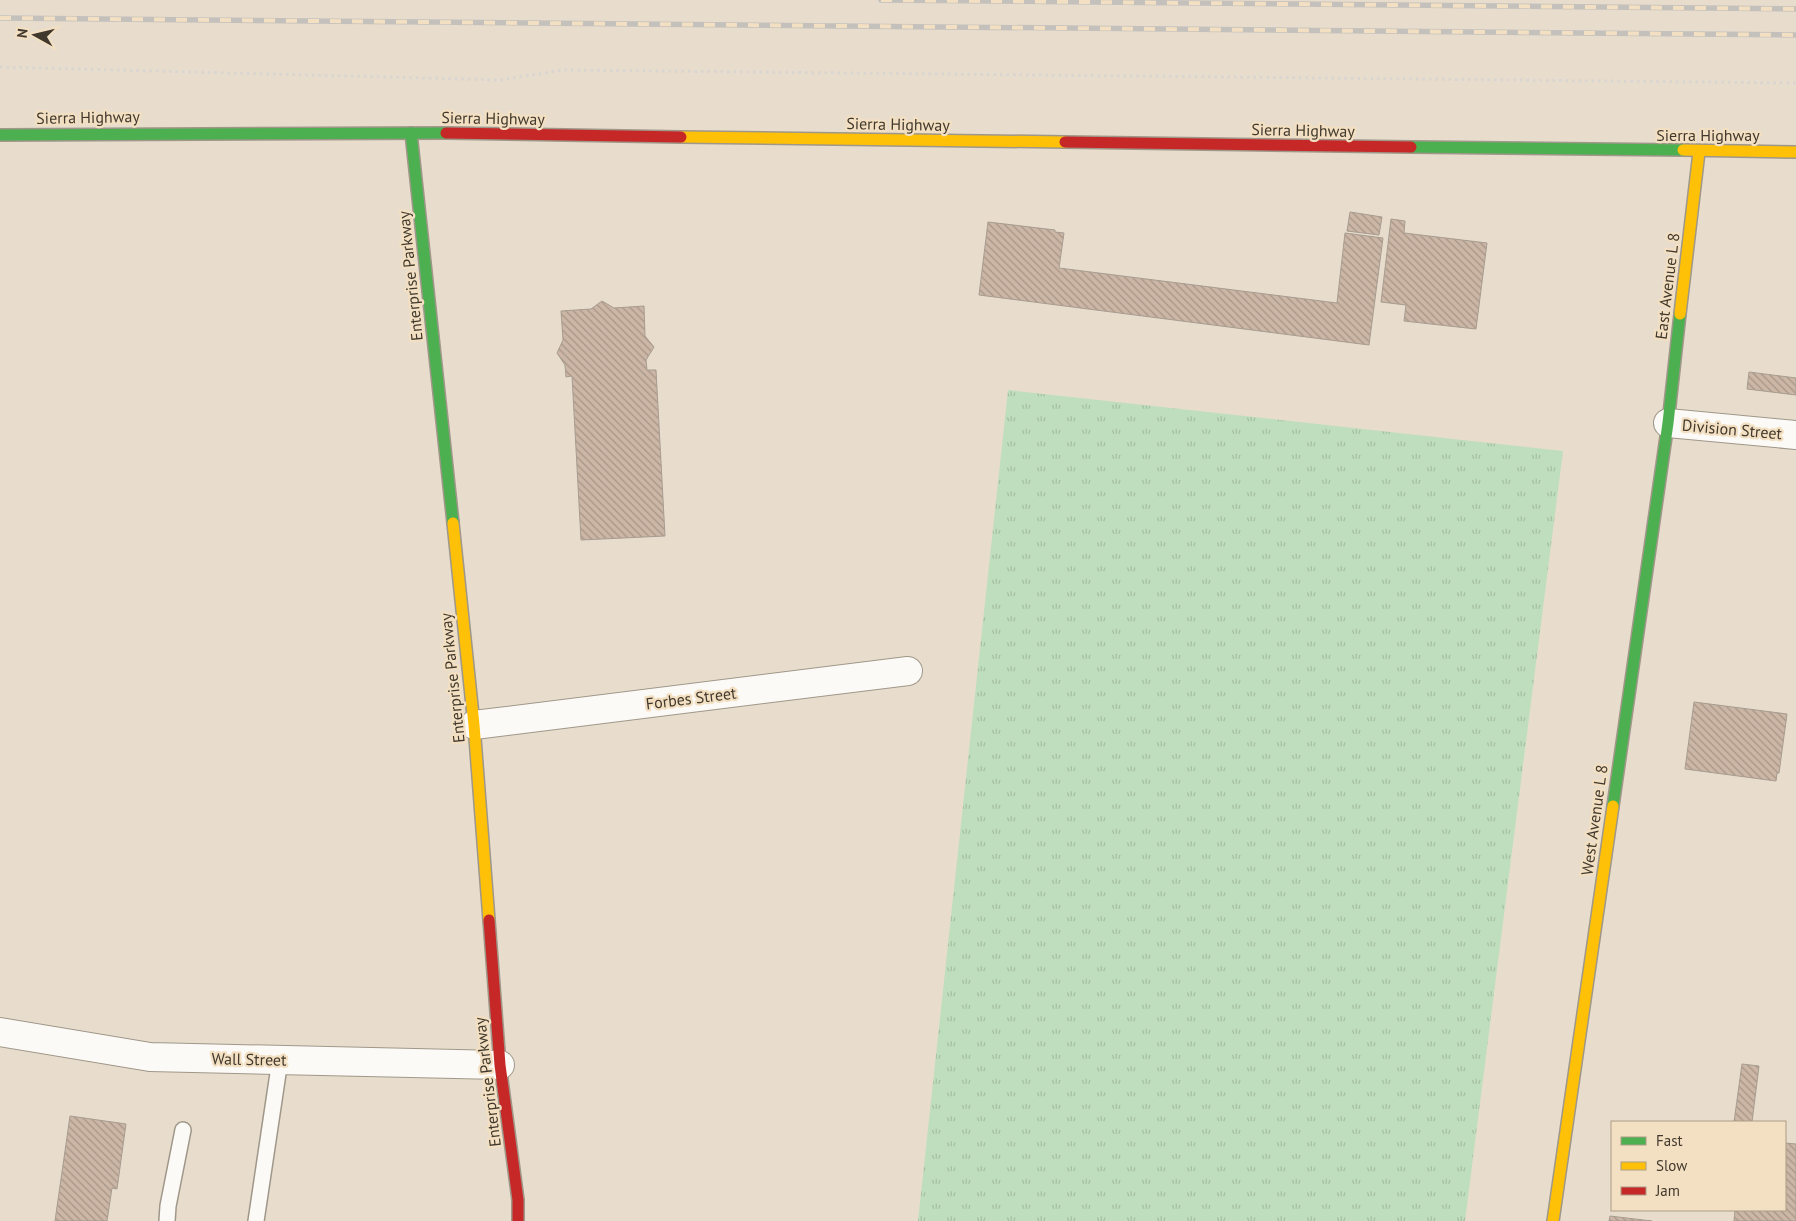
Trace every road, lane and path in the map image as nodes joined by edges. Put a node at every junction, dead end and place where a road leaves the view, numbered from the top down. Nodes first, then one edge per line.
1 (0, 67) edge
2 (1796, 83) edge
3 (411, 133) junction
4 (0, 134) edge
5 (1700, 152) junction
6 (1796, 152) edge
7 (1668, 424) junction
8 (1796, 435) edge
9 (908, 671) dead end
10 (474, 725) junction
11 (0, 1032) edge
12 (280, 1060) junction
13 (500, 1065) junction
14 (183, 1130) dead end
15 (167, 1221) edge
16 (256, 1221) edge
17 (518, 1221) edge
18 (1553, 1221) edge

1 - 2 path
3 - 4 street, Sierra Highway
3 - 5 street, Sierra Highway
3 - 10 street, Enterprise Parkway
5 - 6 street, Sierra Highway
5 - 7 street, East Avenue L 8
7 - 8 street, Division Street
7 - 18 street, West Avenue L 8
9 - 10 street, Forbes Street
10 - 13 street, Enterprise Parkway
11 - 12 street, Wall Street
12 - 13 street, Wall Street
12 - 16 lane
13 - 17 street, Enterprise Parkway
14 - 15 lane

